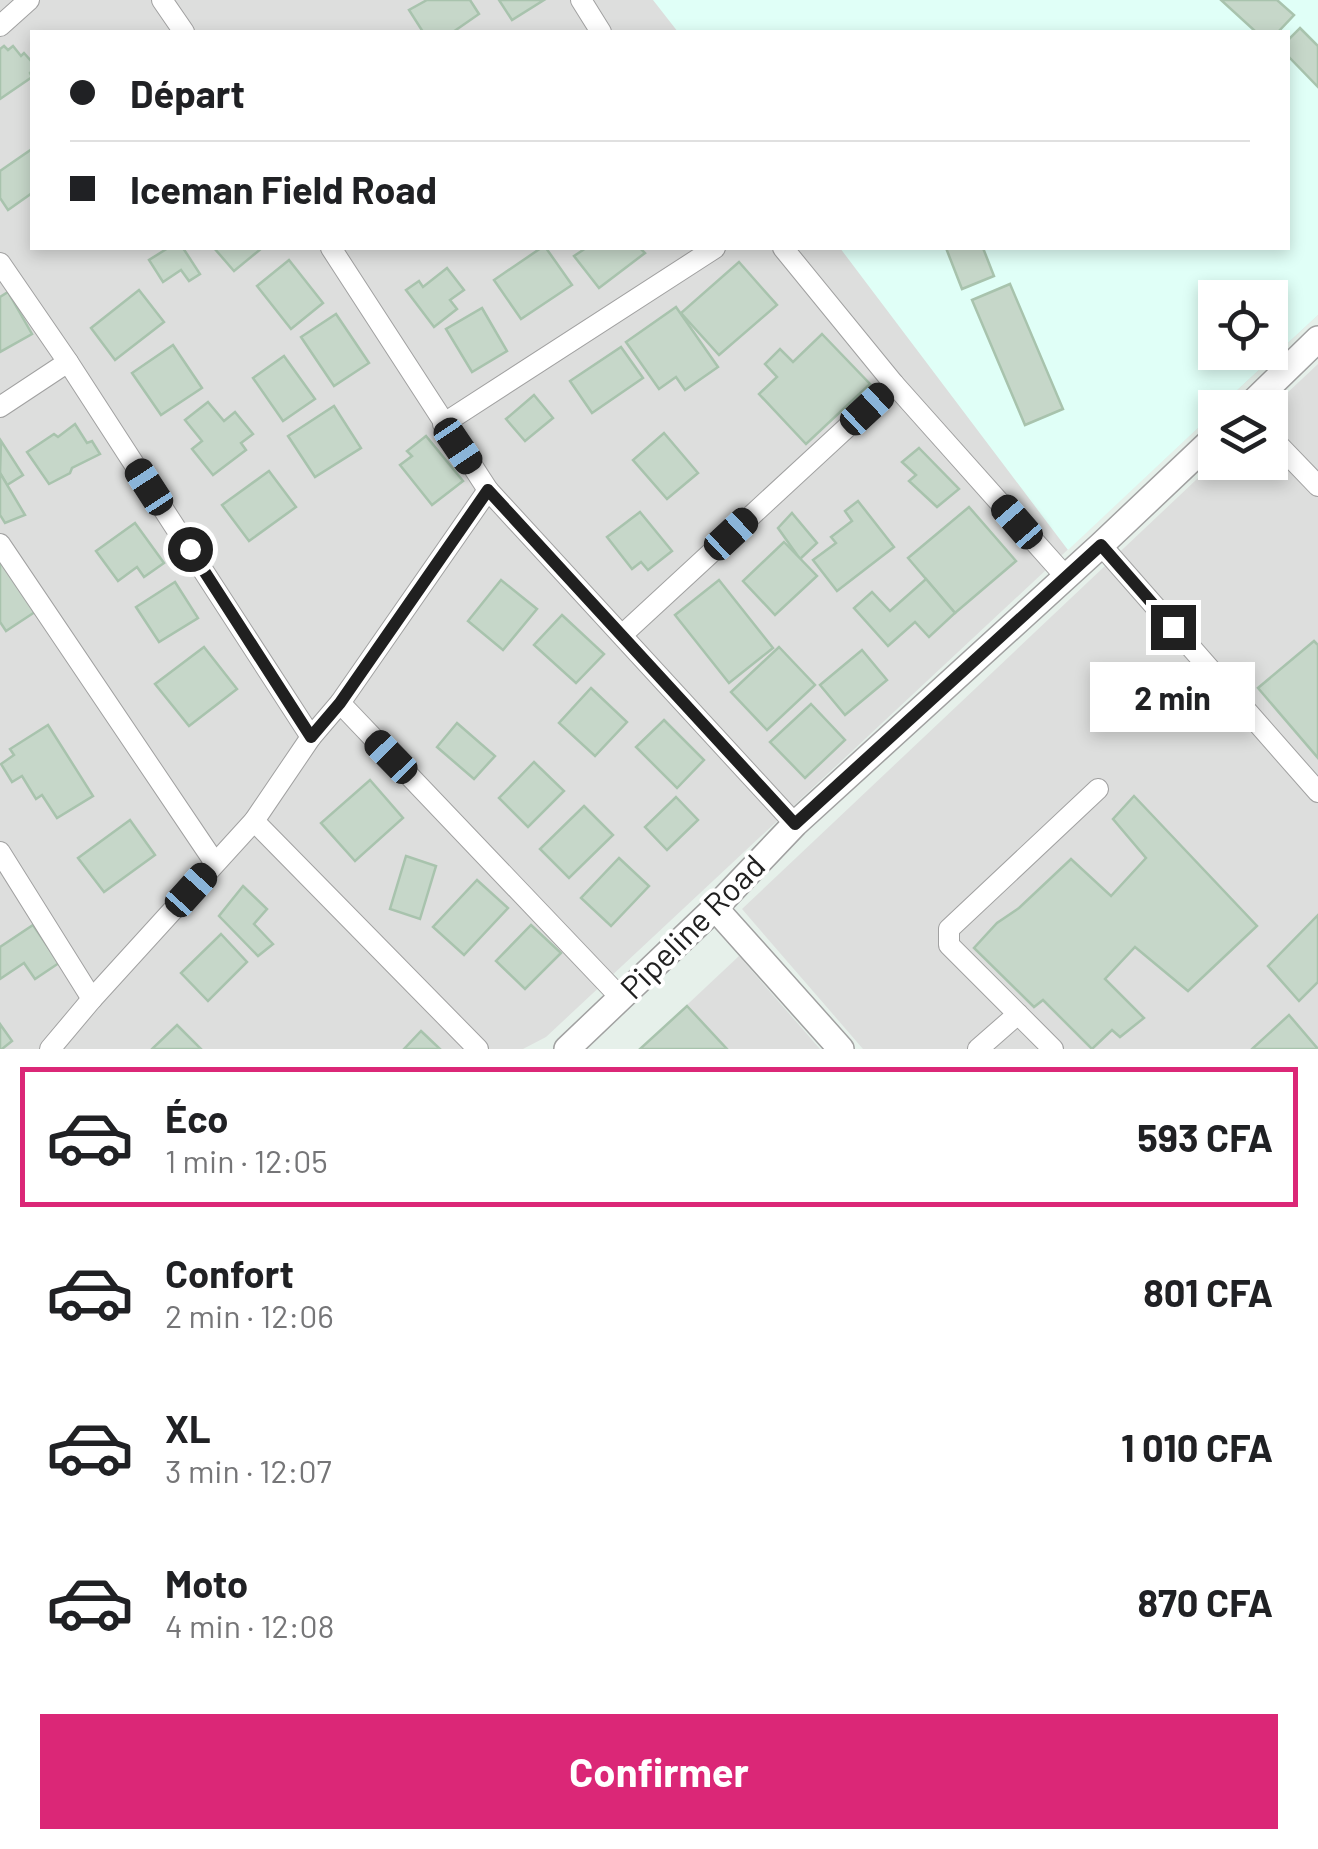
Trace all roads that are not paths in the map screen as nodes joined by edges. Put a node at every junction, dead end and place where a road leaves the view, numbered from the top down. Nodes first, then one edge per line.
1 (29, 0) edge
2 (162, 0) edge
3 (581, 0) edge
4 (0, 26) edge
5 (183, 30) edge
6 (594, 30) edge
7 (331, 250) edge
8 (712, 250) edge
9 (786, 250) edge
10 (0, 263) edge
11 (1318, 339) edge
12 (68, 362) junction
13 (894, 384) junction
14 (1266, 390) edge
15 (0, 407) edge
16 (443, 424) junction
17 (1198, 454) edge
18 (1288, 455) edge
19 (1318, 486) edge
20 (488, 490) junction
21 (0, 544) edge
22 (1101, 545) junction
23 (1066, 577) junction
24 (622, 635) junction
25 (340, 703) junction
26 (311, 737) junction
27 (1098, 790) dead end
28 (1318, 792) edge
29 (254, 821) junction
30 (795, 824) junction
31 (0, 852) edge
32 (215, 863) junction
33 (715, 908) junction
34 (621, 998) junction
35 (92, 999) junction
36 (1018, 1014) junction
37 (50, 1049) edge
38 (478, 1049) edge
39 (566, 1049) edge
40 (841, 1049) edge
41 (978, 1049) edge
42 (1053, 1049) edge

1 - 4 street
2 - 5 street
3 - 6 street
7 - 16 street
8 - 16 street
9 - 13 street
10 - 12 street
11 - 14 street
12 - 15 street
12 - 26 street
13 - 23 street
13 - 24 street
16 - 20 street
17 - 22 street, Pipeline Road
18 - 19 street
20 - 24 street
20 - 25 street
21 - 32 street
22 - 23 street, Pipeline Road
22 - 28 street
23 - 30 street, Pipeline Road
24 - 30 street
25 - 26 street
25 - 34 street
26 - 29 street
27 - 36 street
29 - 32 street
29 - 38 street
30 - 33 street, Pipeline Road
31 - 35 street
32 - 35 street
33 - 34 street, Pipeline Road
33 - 40 street
34 - 39 street, Pipeline Road
35 - 37 street
36 - 41 street
36 - 42 street

